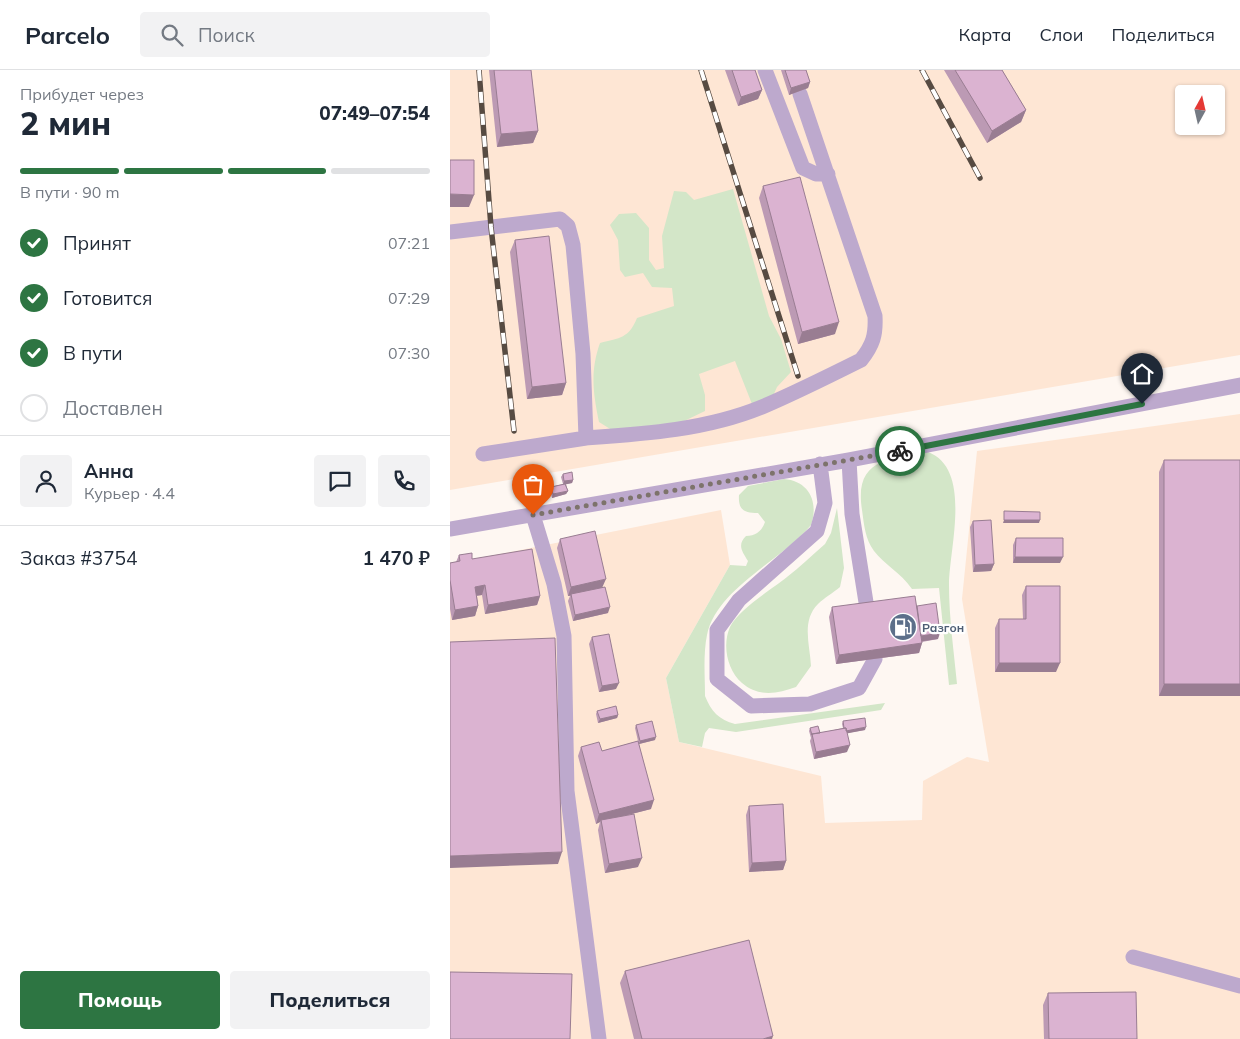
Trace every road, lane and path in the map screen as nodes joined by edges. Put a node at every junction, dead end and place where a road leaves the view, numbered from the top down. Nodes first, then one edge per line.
1 (765, 70) edge
2 (800, 94) edge
3 (828, 174) junction
4 (450, 232) edge
5 (1240, 386) edge
6 (586, 438) junction
7 (483, 454) dead end
8 (849, 460) junction
9 (820, 464) junction
10 (533, 515) junction
11 (450, 528) edge
12 (1133, 957) dead end
13 (1240, 986) edge
14 (599, 1039) edge

1 - 3 street
2 - 3 street
3 - 6 street
4 - 6 street
5 - 8 street
6 - 7 street
8 - 9 street
8 - 9 street
9 - 10 street
10 - 11 street
10 - 14 street
12 - 13 street

